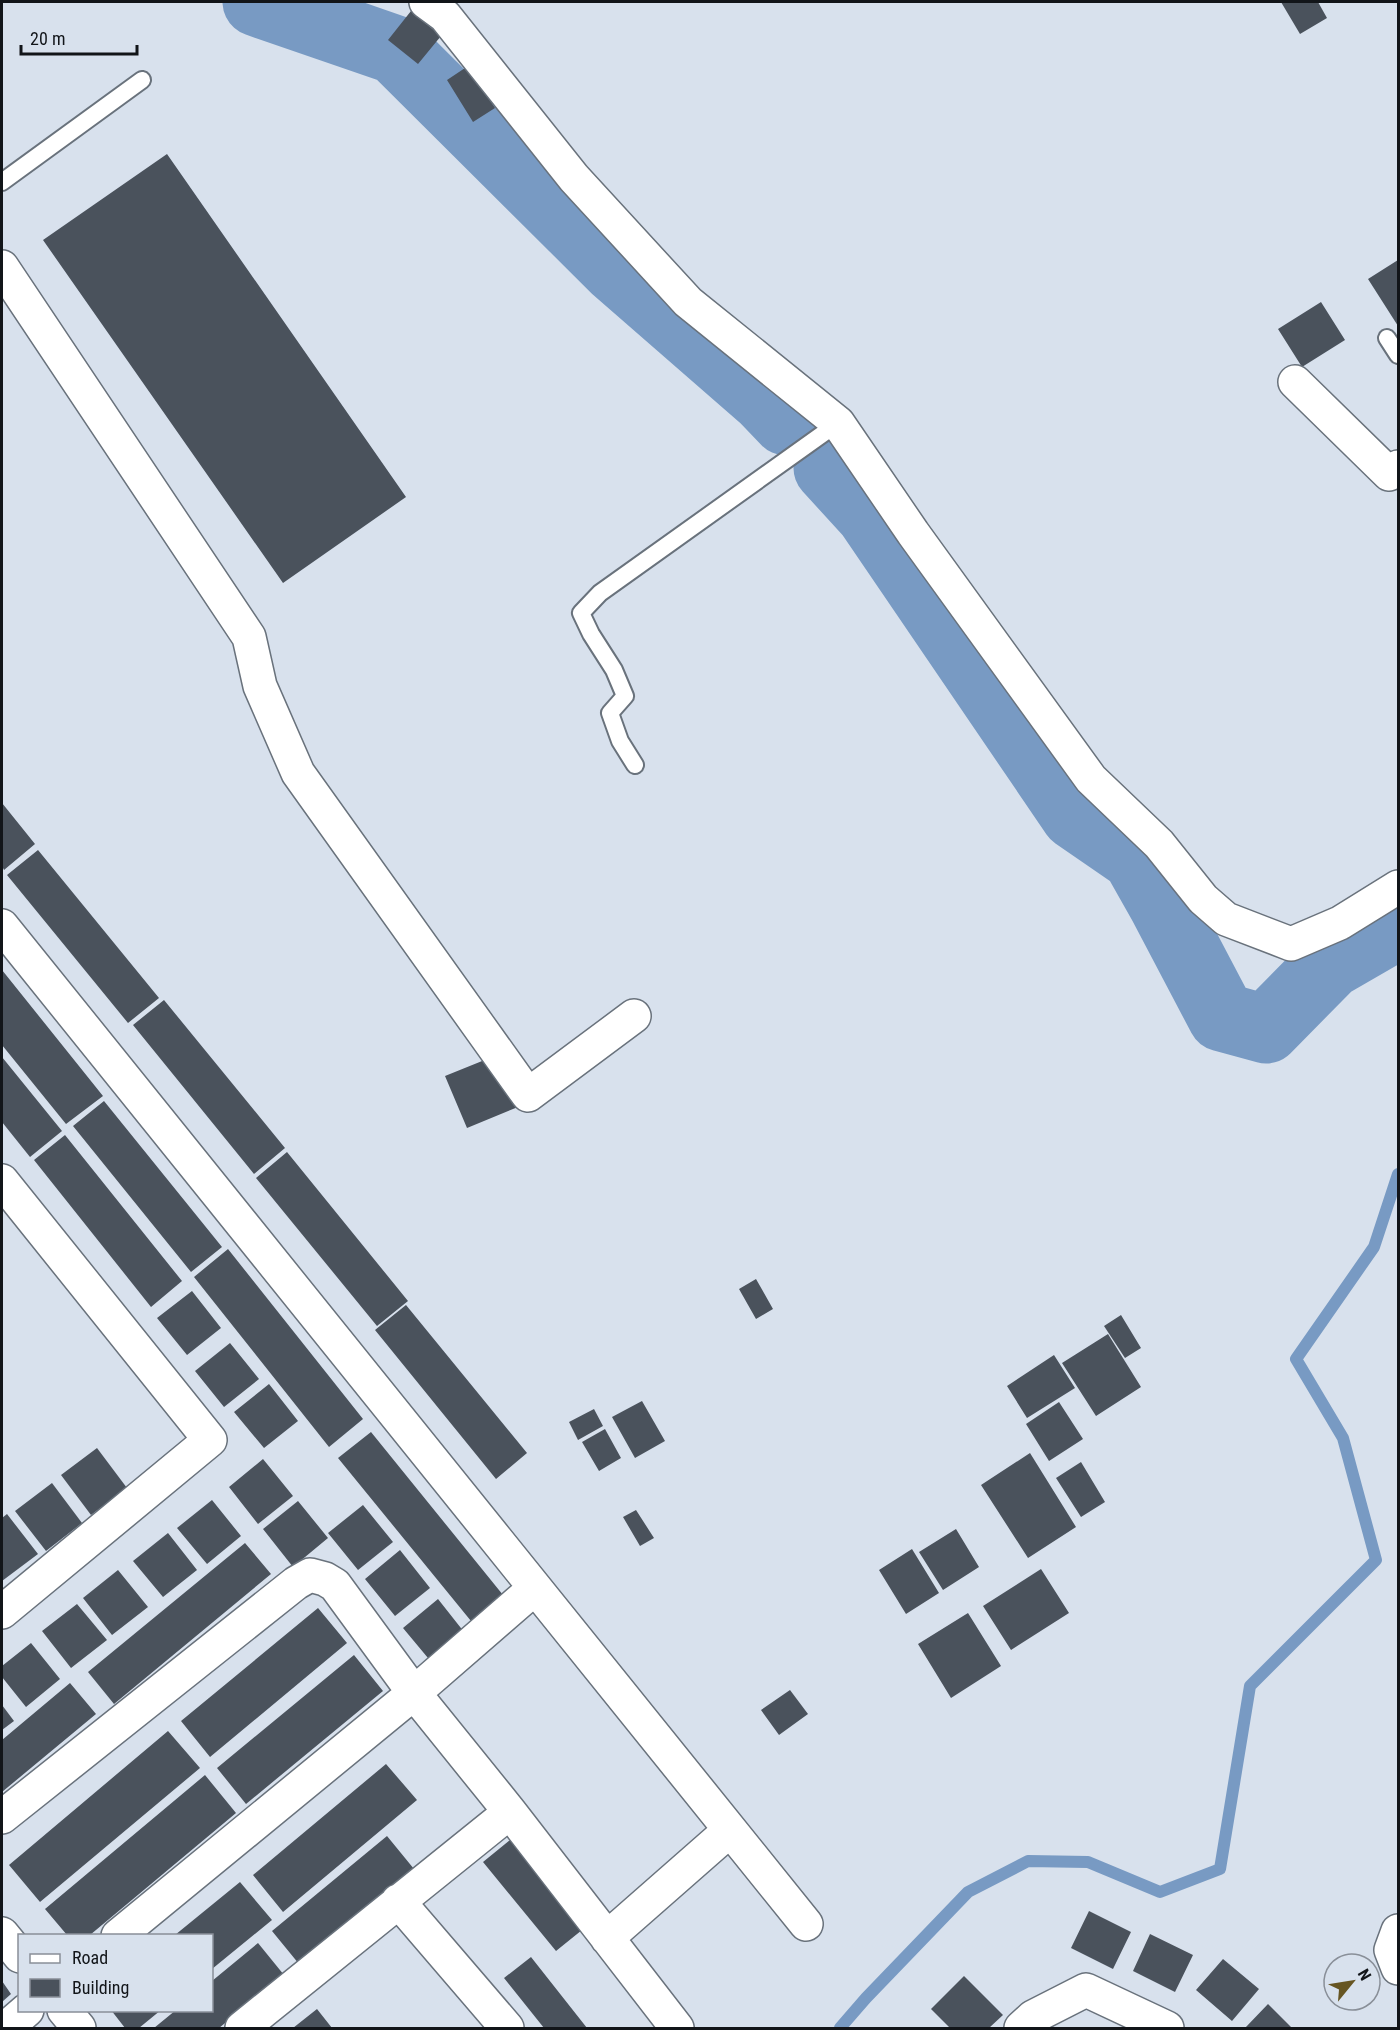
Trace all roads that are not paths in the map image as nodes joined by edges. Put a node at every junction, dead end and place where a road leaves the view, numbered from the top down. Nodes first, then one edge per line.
1 (426, 2) edge
2 (142, 80) dead end
3 (2, 182) edge
4 (2, 267) edge
5 (1387, 338) dead end
6 (1398, 355) edge
7 (1295, 381) dead end
8 (838, 423) junction
9 (1398, 467) edge
10 (635, 765) dead end
11 (1398, 887) edge
12 (2, 926) edge
13 (634, 1016) dead end
14 (2, 1181) edge
15 (535, 1588) junction
16 (2, 1612) edge
17 (414, 1693) junction
18 (510, 1812) junction
19 (2, 1817) edge
20 (730, 1830) junction
21 (399, 1900) junction
22 (806, 1924) dead end
23 (1398, 1931) edge
24 (2, 1934) edge
25 (119, 1934) edge
26 (607, 1938) junction
27 (18, 1954) edge
28 (1398, 1968) edge
29 (25, 2012) edge
30 (66, 2012) edge
31 (495, 2024) edge
32 (6, 2028) edge
33 (79, 2028) edge
34 (242, 2028) edge
35 (677, 2028) edge
36 (1021, 2028) edge
37 (1167, 2028) edge

1 - 8 street
2 - 3 lane
4 - 13 street
5 - 6 lane
7 - 9 street
8 - 10 lane
8 - 11 street
12 - 15 street
14 - 16 street
15 - 17 street
15 - 20 street
17 - 18 street
17 - 19 street
17 - 25 street
18 - 21 street
18 - 26 street
20 - 22 street
20 - 26 street
21 - 31 street
21 - 34 street
23 - 28 street
24 - 27 street
26 - 35 street
29 - 32 street
30 - 33 street
36 - 37 street

